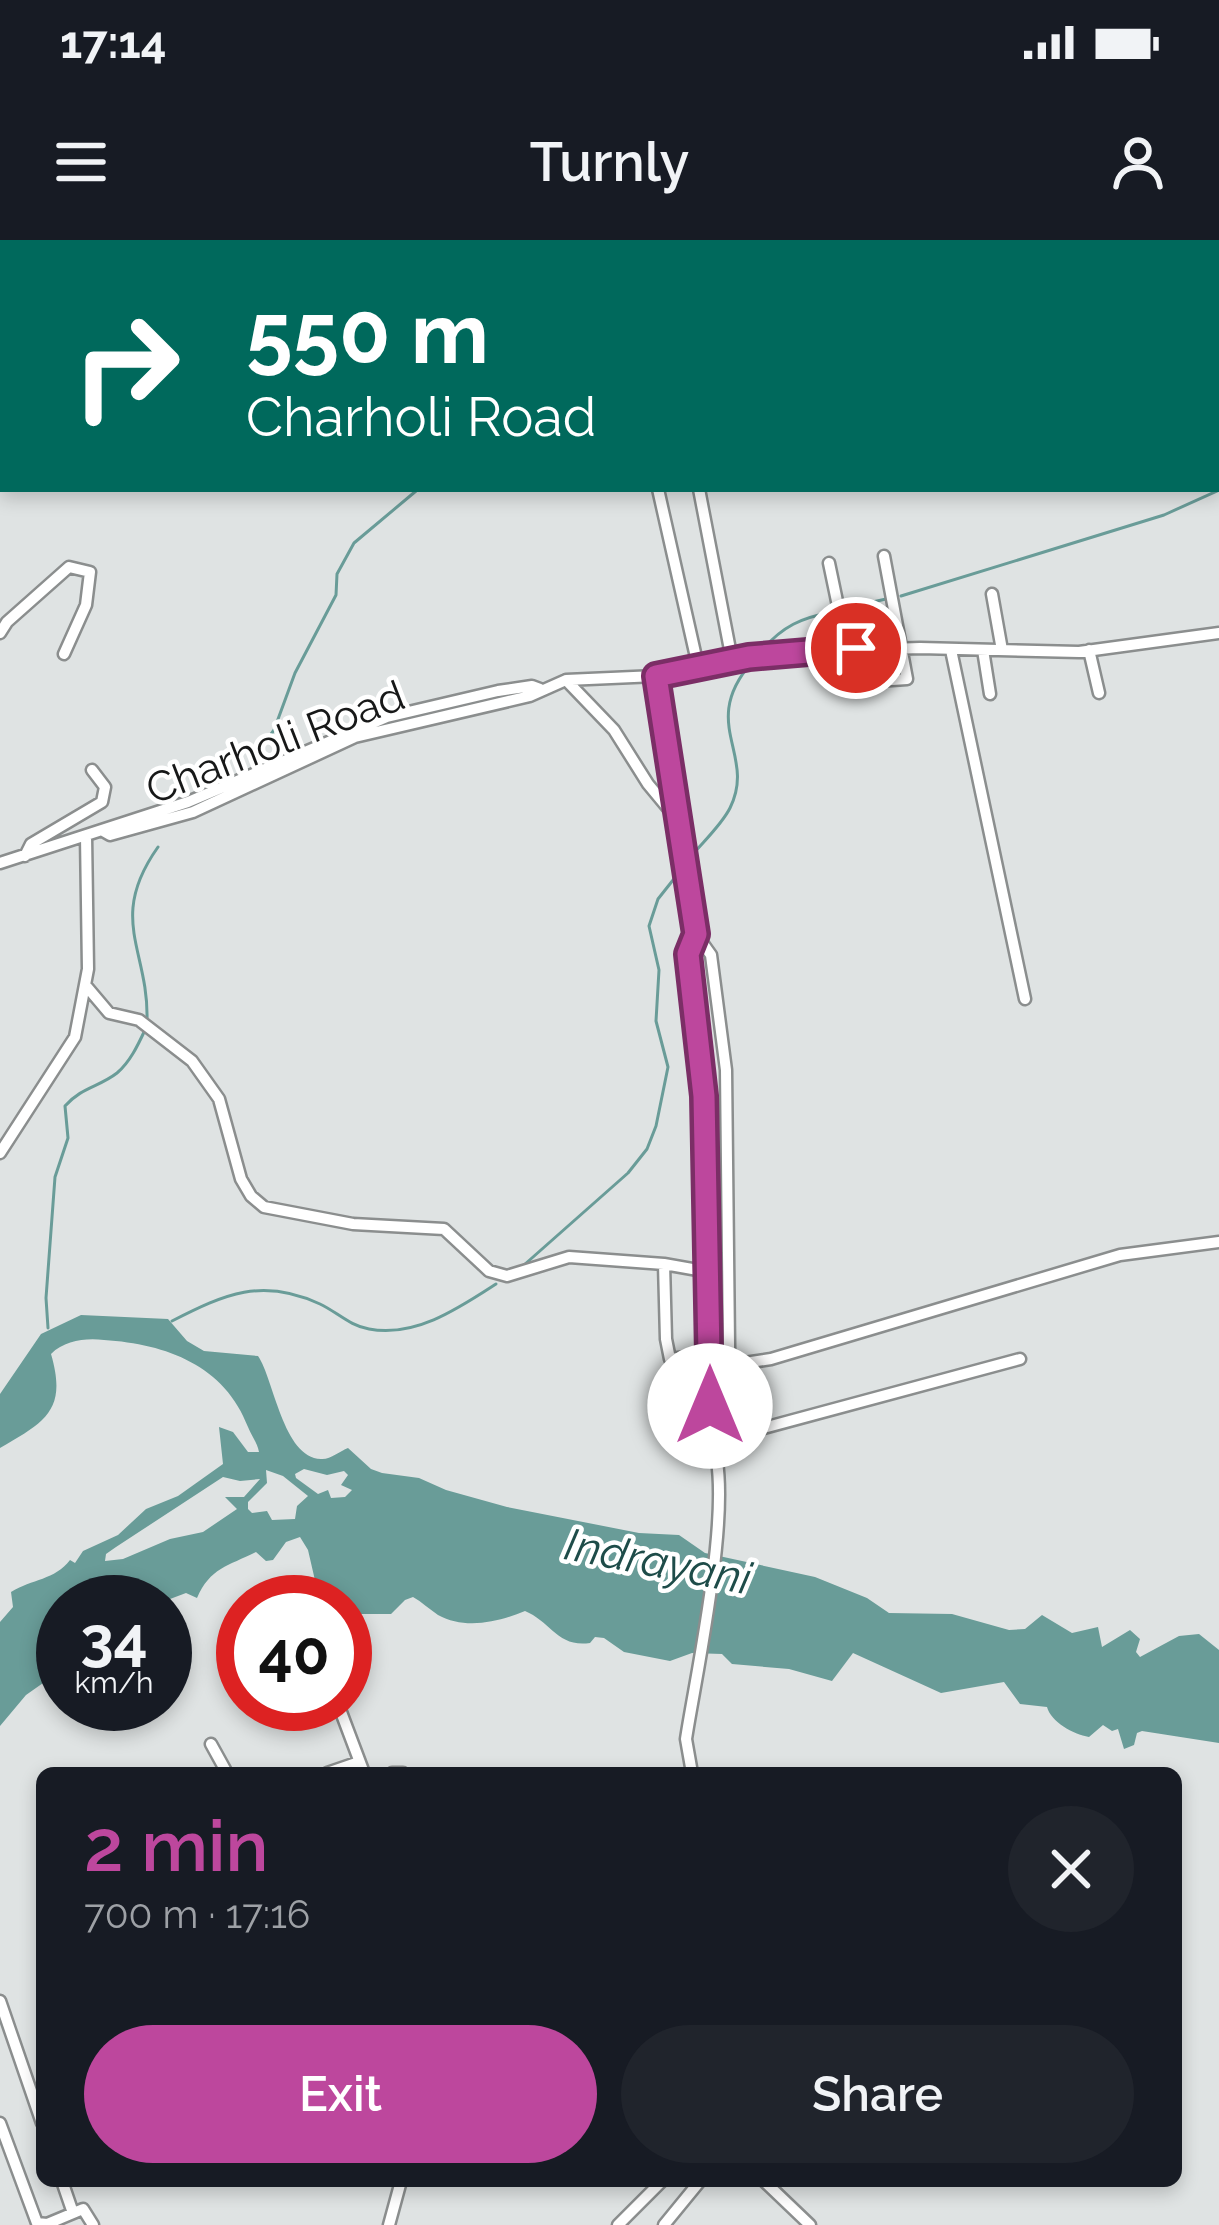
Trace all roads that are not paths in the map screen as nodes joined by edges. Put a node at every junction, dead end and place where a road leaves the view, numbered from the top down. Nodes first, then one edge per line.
1 (659, 492) edge
2 (700, 492) edge
3 (884, 556) dead end
4 (829, 563) dead end
5 (992, 594) dead end
6 (2, 627) edge
7 (1219, 633) edge
8 (850, 648) junction
9 (903, 648) junction
10 (951, 650) junction
11 (983, 650) junction
12 (1002, 650) junction
13 (1089, 650) junction
14 (64, 653) dead end
15 (732, 660) junction
16 (698, 666) junction
17 (656, 676) junction
18 (566, 680) junction
19 (1099, 693) dead end
20 (990, 694) dead end
21 (92, 770) dead end
22 (679, 821) junction
23 (86, 836) junction
24 (25, 856) junction
25 (0, 863) edge
26 (696, 934) junction
27 (87, 987) junction
28 (1025, 999) dead end
29 (0, 1153) edge
30 (1219, 1242) edge
31 (664, 1264) junction
32 (709, 1272) junction
33 (711, 1354) junction
34 (1020, 1360) dead end
35 (731, 1365) junction
36 (730, 1437) junction
37 (720, 1455) junction
38 (348, 1731) edge
39 (211, 1744) dead end
40 (224, 1767) edge
41 (361, 1767) edge
42 (691, 1767) edge
43 (0, 2001) edge
44 (36, 2106) edge
45 (0, 2122) edge
46 (64, 2187) edge
47 (399, 2187) edge
48 (656, 2187) edge
49 (695, 2187) edge
50 (770, 2187) edge
51 (73, 2213) junction
52 (94, 2225) edge
53 (388, 2225) edge
54 (618, 2225) edge
55 (664, 2225) edge
56 (809, 2225) edge

1 - 16 street
2 - 15 street
3 - 9 street
4 - 8 street
5 - 12 street
6 - 14 street
7 - 13 street, Charholi Road
8 - 9 street, Charholi Road
8 - 9 street
8 - 15 street, Charholi Road
9 - 10 street, Charholi Road
10 - 11 street, Charholi Road
10 - 28 street
11 - 12 street, Charholi Road
11 - 20 street
12 - 13 street, Charholi Road
13 - 19 street
15 - 16 street, Charholi Road
16 - 17 street, Charholi Road
17 - 18 street, Charholi Road
17 - 22 street
18 - 22 street
18 - 23 street, Charholi Road
21 - 24 street
22 - 26 street
23 - 24 street, Charholi Road
23 - 27 street
24 - 25 street, Charholi Road
26 - 32 street
26 - 35 street
27 - 29 street
27 - 31 street
30 - 35 street
31 - 32 street
31 - 33 street
32 - 33 street
33 - 37 street
34 - 36 street
35 - 36 street
36 - 37 street
37 - 42 street
38 - 41 street
39 - 40 street
43 - 44 street
45 - 51 street
46 - 51 street
47 - 53 street
48 - 54 street
49 - 55 street
50 - 56 street
51 - 52 street

